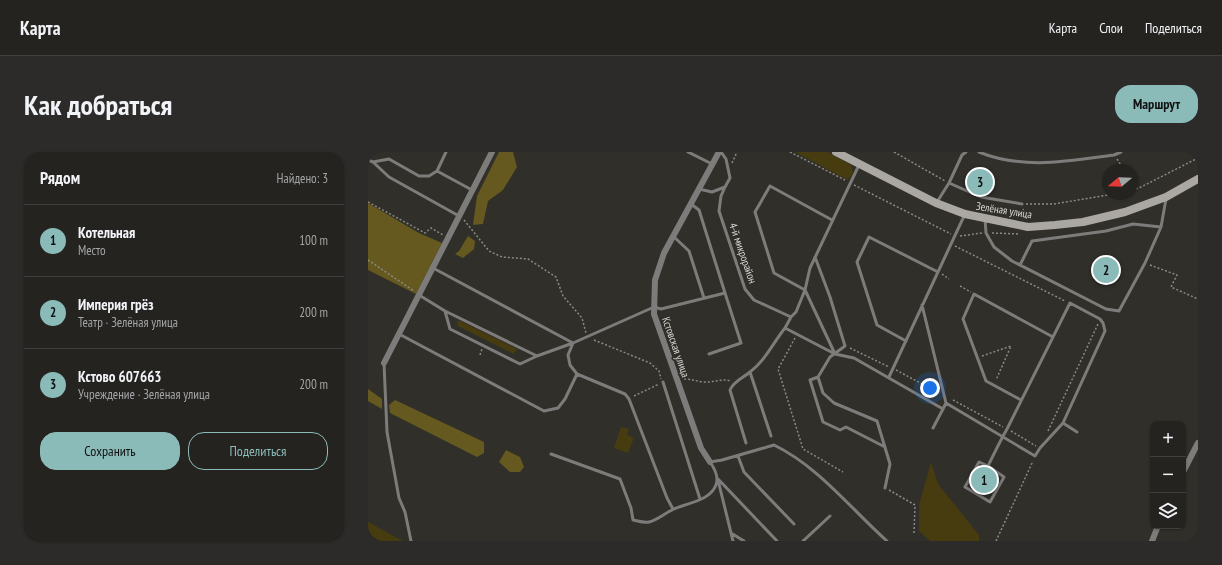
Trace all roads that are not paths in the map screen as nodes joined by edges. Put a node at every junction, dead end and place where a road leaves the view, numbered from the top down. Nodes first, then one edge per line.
1 (446, 152) edge
2 (492, 152) edge
3 (688, 152) edge
4 (720, 152) edge
5 (836, 152) edge
6 (966, 152) edge
7 (979, 152) edge
8 (1121, 152) edge
9 (368, 160) edge
10 (373, 162) junction
11 (712, 164) junction
12 (860, 165) junction
13 (437, 171) junction
14 (1198, 179) edge
15 (949, 182) junction
16 (725, 187) junction
17 (699, 189) junction
18 (472, 190) junction
19 (1166, 197) junction
20 (936, 203) junction
21 (691, 204) junction
22 (1022, 204) road end
23 (965, 214) junction
24 (459, 216) junction
25 (985, 219) junction
26 (832, 220) junction
27 (1161, 227) junction
28 (673, 236) junction
29 (815, 257) junction
30 (1020, 265) junction
31 (433, 268) junction
32 (938, 272) junction
33 (806, 290) junction
34 (725, 293) junction
35 (419, 295) junction
36 (704, 298) junction
37 (922, 305) junction
38 (654, 307) junction
39 (445, 311) junction
40 (791, 317) junction
41 (785, 328) junction
42 (399, 334) junction
43 (1053, 337) junction
44 (906, 341) junction
45 (573, 343) junction
46 (709, 354) dead end
47 (834, 354) junction
48 (537, 356) junction
49 (384, 363) joint
50 (750, 372) junction
51 (577, 374) junction
52 (818, 377) junction
53 (889, 377) junction
54 (663, 382) road end
55 (1021, 400) junction
56 (946, 403) junction
57 (943, 409) junction
58 (1063, 423) junction
59 (933, 428) dead end
60 (1077, 432) dead end
61 (771, 436) dead end
62 (1003, 436) junction
63 (746, 443) dead end
64 (1198, 443) edge
65 (885, 447) junction
66 (551, 454) dead end
67 (738, 456) junction
68 (710, 462) junction
69 (988, 466) junction
70 (1186, 466) edge
71 (718, 479) junction
72 (885, 488) road end
73 (700, 499) junction
74 (673, 509) junction
75 (830, 516) dead end
76 (794, 524) dead end
77 (1157, 529) edge
78 (731, 533) junction
79 (411, 541) edge
80 (733, 541) edge
81 (744, 541) edge
82 (777, 541) edge
83 (803, 541) edge
84 (887, 541) edge
85 (1152, 541) edge

1 - 13 lane
2 - 18 street
3 - 11 lane
4 - 11 street, Кстовская улица
4 - 16 lane, 4-й микрорайон
5 - 12 main road, Зелёная улица
6 - 15 lane
7 - 8 lane
9 - 10 lane
10 - 13 lane
10 - 24 lane
11 - 17 street, Кстовская улица
12 - 20 main road, Зелёная улица
12 - 26 lane
13 - 18 lane
14 - 19 main road, Зелёная улица
15 - 20 lane
15 - 22 lane
16 - 17 lane
16 - 40 lane, 4-й микрорайон
17 - 21 street, Кстовская улица
18 - 24 street
19 - 25 main road, Зелёная улица
19 - 27 lane
20 - 23 main road, Зелёная улица
21 - 28 street, Кстовская улица
21 - 34 lane
23 - 25 main road, Зелёная улица
23 - 32 lane
24 - 31 street
25 - 30 lane
26 - 29 lane
26 - 33 lane, 4-й микрорайон
27 - 30 lane
27 - 30 lane
28 - 36 lane
28 - 38 street, Кстовская улица
29 - 33 lane
29 - 47 lane
31 - 35 street
31 - 45 lane
32 - 37 lane
32 - 44 lane
33 - 40 lane
33 - 47 lane
34 - 36 lane
34 - 46 lane
35 - 39 lane
35 - 42 street
36 - 38 lane
37 - 44 lane
37 - 56 lane
38 - 45 lane
38 - 68 street, Кстовская улица
39 - 48 lane
39 - 48 lane
40 - 41 lane
41 - 47 lane
41 - 50 lane
42 - 49 street
42 - 51 lane
43 - 55 lane
43 - 55 lane
43 - 58 lane
44 - 53 lane
45 - 48 lane
45 - 51 lane
47 - 52 lane
47 - 53 lane
49 - 79 lane
50 - 61 lane
50 - 63 lane
51 - 74 lane
52 - 65 lane
52 - 65 lane
53 - 57 lane
54 - 73 lane
55 - 62 lane
56 - 57 lane
56 - 62 lane
57 - 59 lane
58 - 60 lane
58 - 62 lane
62 - 69 lane
64 - 70 street
65 - 72 lane
66 - 74 lane
67 - 68 lane
67 - 76 lane
67 - 84 lane
68 - 71 lane
69 - 69 lane
71 - 73 lane
71 - 78 lane
71 - 82 lane
73 - 74 lane
75 - 83 lane
77 - 85 street
78 - 80 lane
78 - 81 lane

